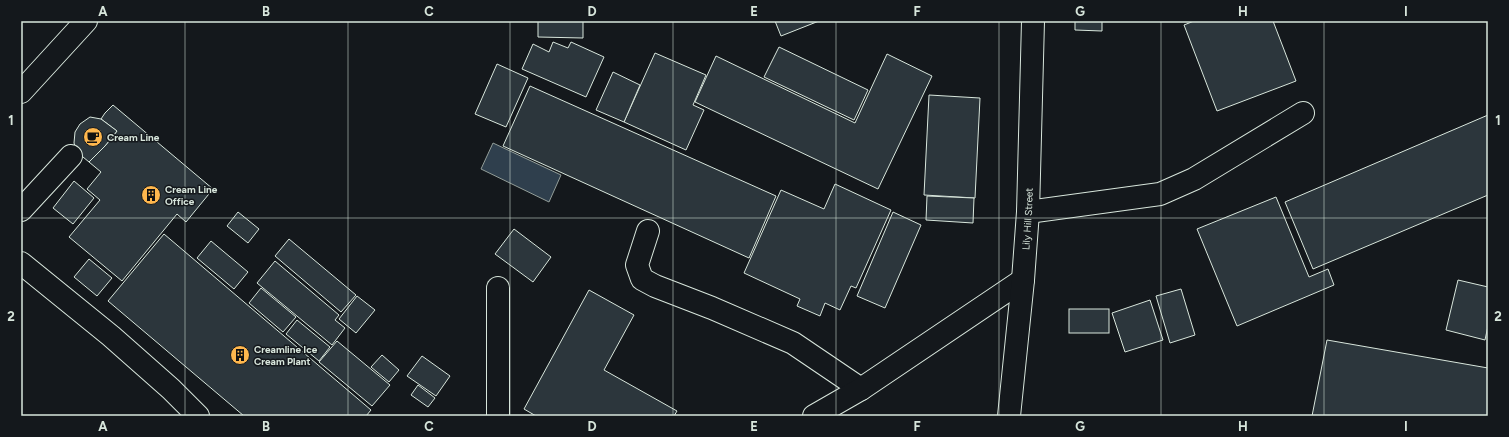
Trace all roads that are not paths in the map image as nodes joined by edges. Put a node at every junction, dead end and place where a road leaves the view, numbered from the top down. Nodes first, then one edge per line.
1 (86, 21) edge
2 (1033, 21) edge
3 (21, 92) edge
4 (1303, 112) dead end
5 (71, 156) dead end
6 (21, 210) edge
7 (1028, 212) junction
8 (648, 231) dead end
9 (21, 263) edge
10 (1023, 280) junction
11 (498, 288) dead end
12 (861, 389) junction
13 (198, 416) edge
14 (498, 416) edge
15 (814, 416) edge
16 (1009, 416) edge

1 - 3 street
2 - 7 street, Lily Hill Street
4 - 7 street
5 - 6 street
7 - 10 street, Lily Hill Street
8 - 12 street
9 - 13 street
10 - 12 street
10 - 16 street, Lily Hill Street
11 - 14 street
12 - 15 street

